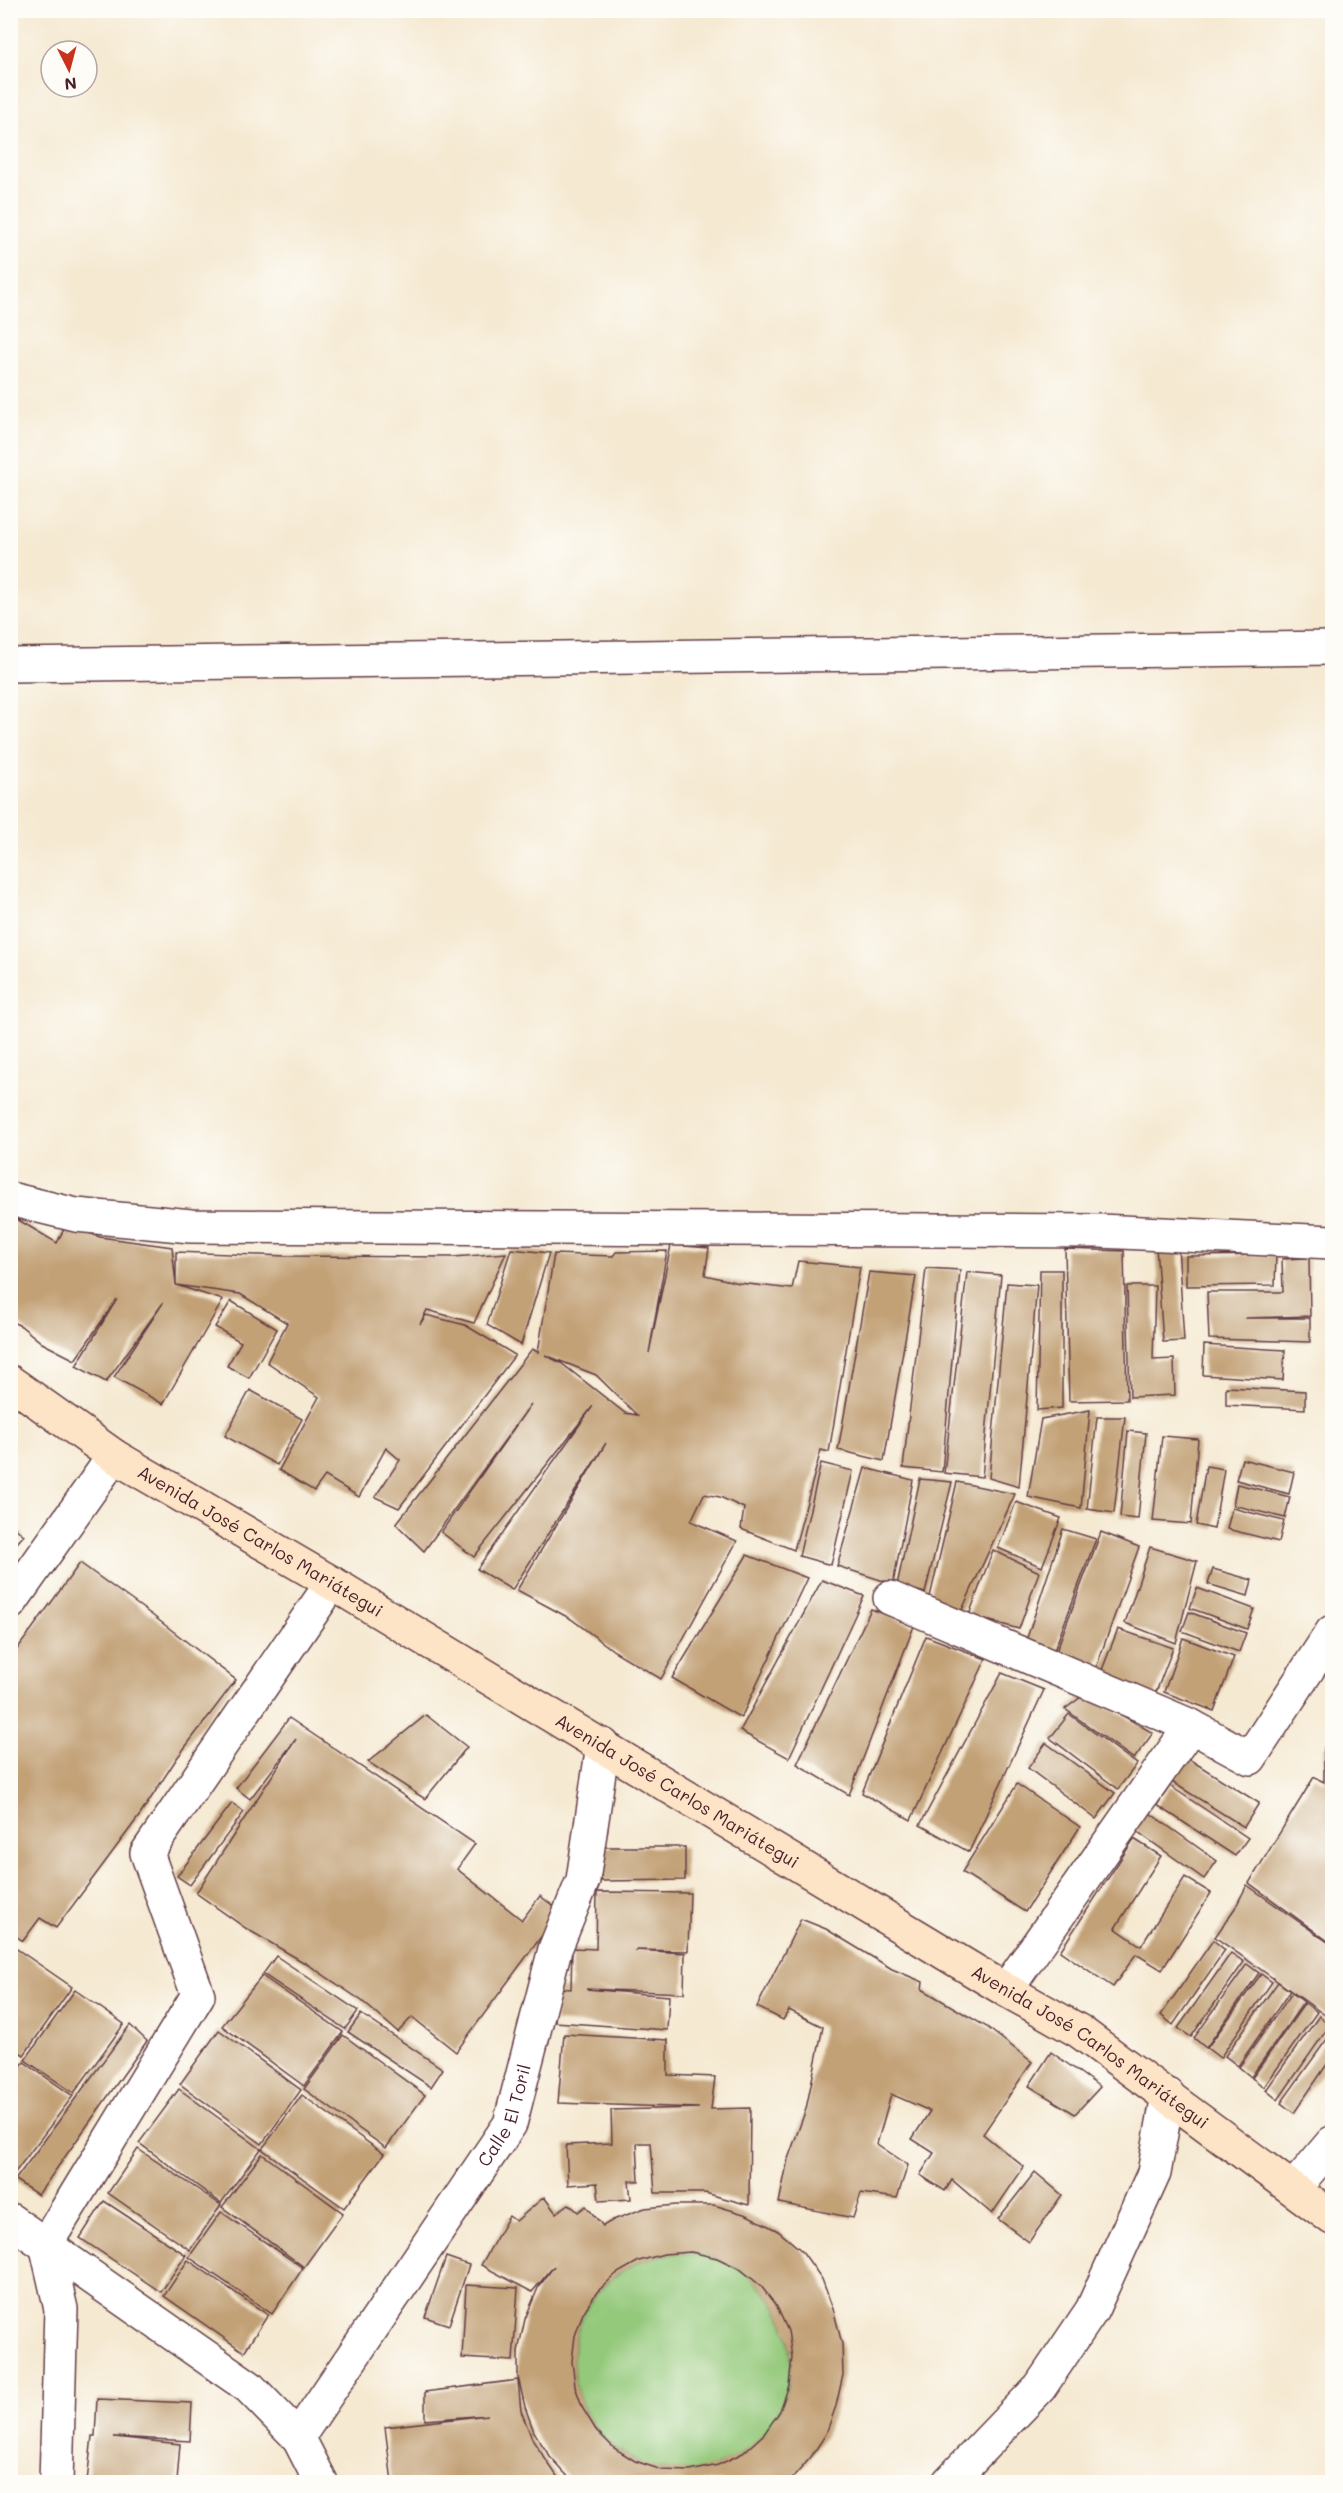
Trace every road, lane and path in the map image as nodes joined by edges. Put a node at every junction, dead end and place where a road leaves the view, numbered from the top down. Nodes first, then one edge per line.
1 (1332, 648) edge
2 (10, 665) edge
3 (10, 1199) edge
4 (1332, 1242) edge
5 (10, 1382) edge
6 (114, 1456) junction
7 (332, 1583) junction
8 (890, 1598) dead end
9 (10, 1603) edge
10 (1332, 1632) edge
11 (1191, 1726) junction
12 (603, 1745) junction
13 (1006, 1990) junction
14 (1168, 2095) junction
15 (1332, 2143) edge
16 (1294, 2188) junction
17 (1332, 2218) edge
18 (10, 2220) edge
19 (45, 2244) junction
20 (297, 2437) junction
21 (56, 2482) edge
22 (321, 2482) edge
23 (949, 2482) edge

1 - 2 street
3 - 4 street
5 - 6 main road, Avenida José Carlos Mariátegui
6 - 7 main road, Avenida José Carlos Mariátegui
6 - 9 street
7 - 12 main road, Avenida José Carlos Mariátegui
7 - 19 street
8 - 11 street
10 - 11 street
11 - 13 street
12 - 13 main road, Avenida José Carlos Mariátegui
12 - 20 street, Calle El Toril
13 - 14 main road, Avenida José Carlos Mariátegui
14 - 16 main road, Avenida José Carlos Mariátegui
14 - 23 street
15 - 16 street
16 - 17 main road, Avenida José Carlos Mariátegui
18 - 19 street
19 - 20 street
19 - 21 street
20 - 22 street

